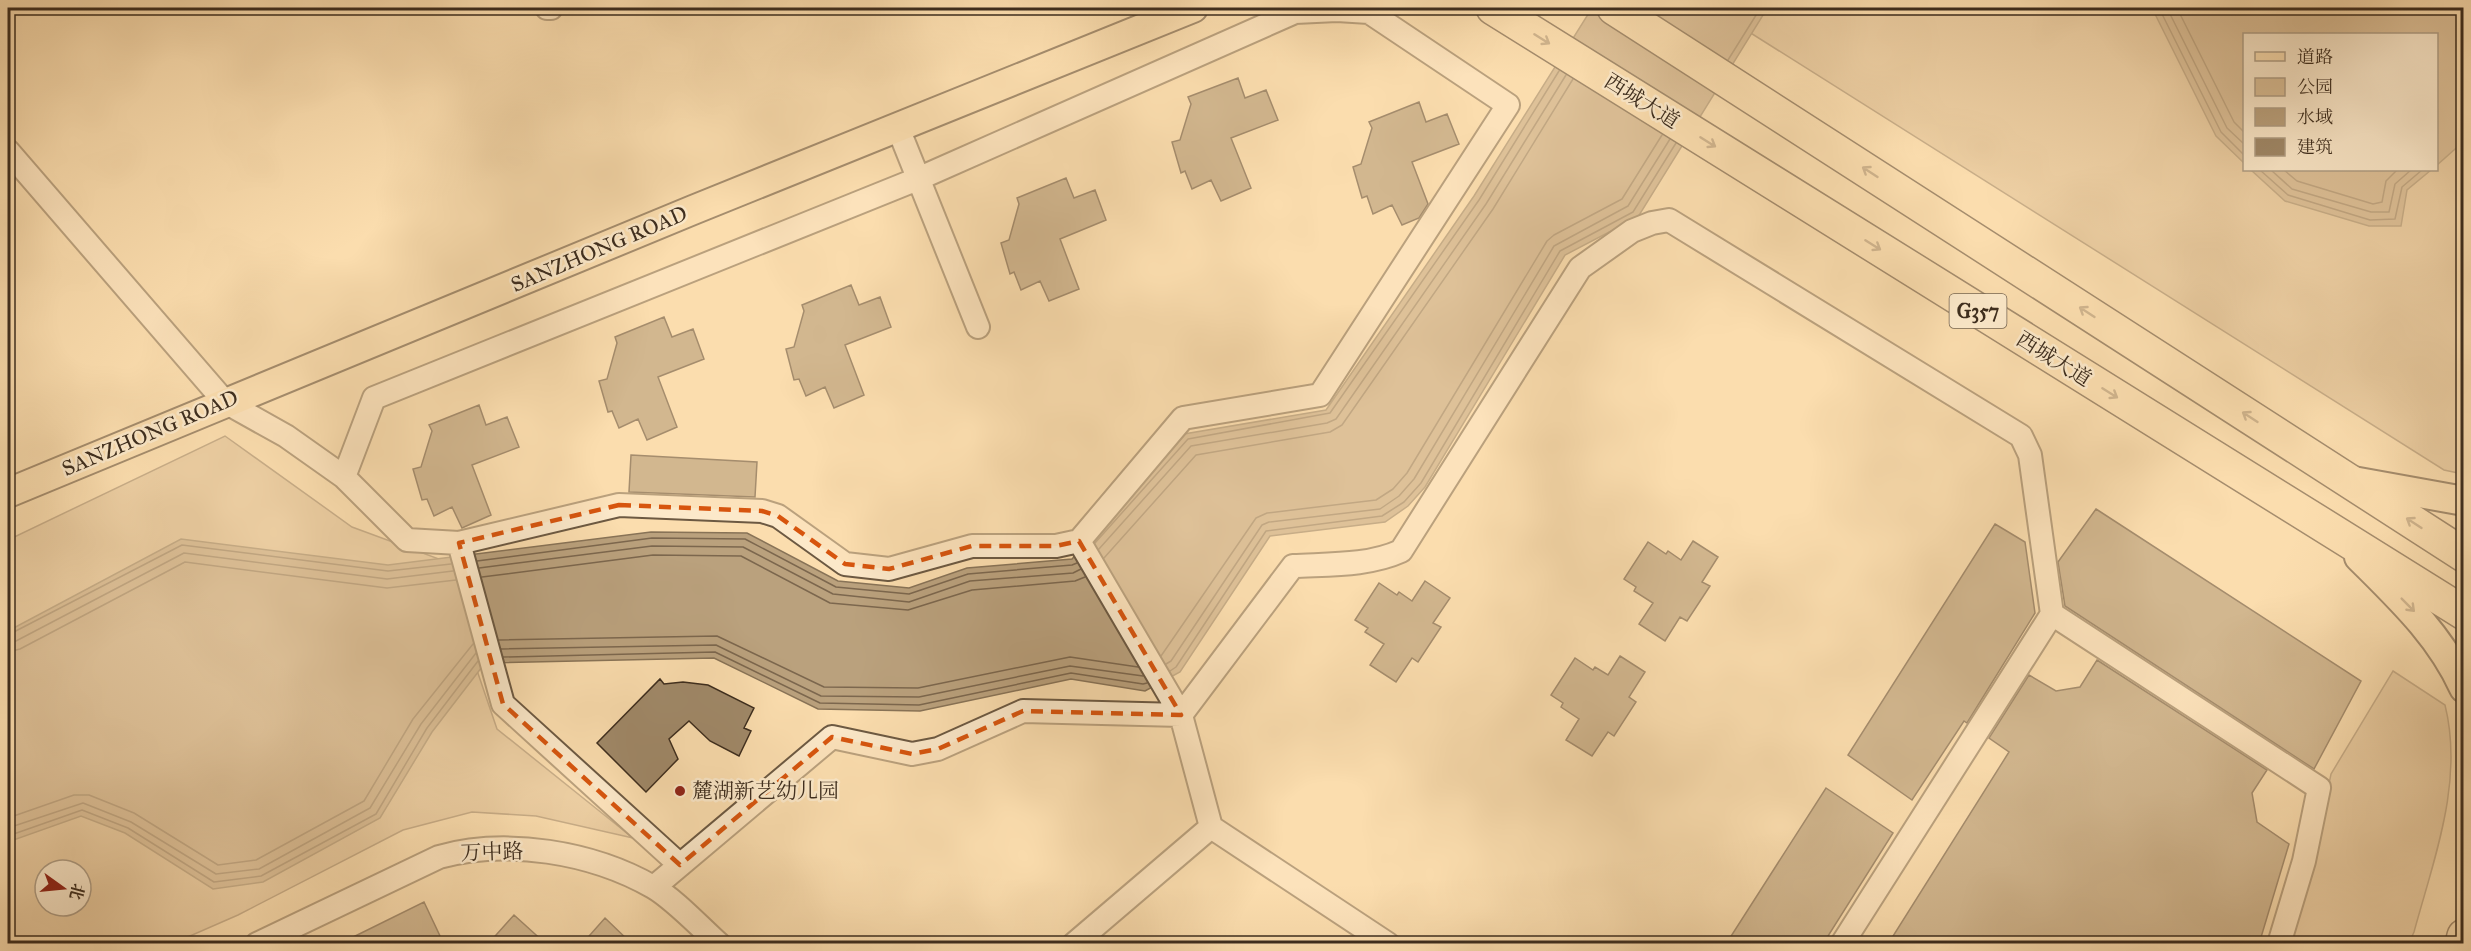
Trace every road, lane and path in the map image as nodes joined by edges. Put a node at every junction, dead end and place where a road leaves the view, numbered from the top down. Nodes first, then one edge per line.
1 (1193, 8) edge
2 (1493, 8) edge
3 (1614, 8) edge
4 (898, 128) junction
5 (8, 151) edge
6 (920, 178) junction
7 (978, 327) dead end
8 (225, 402) junction
9 (344, 477) junction
10 (2348, 480) junction
11 (8, 493) edge
12 (2463, 501) edge
13 (2337, 534) junction
14 (1079, 541) junction
15 (459, 543) junction
16 (2463, 555) edge
17 (2463, 613) edge
18 (2052, 614) junction
19 (2463, 688) edge
20 (1181, 715) junction
21 (1211, 827) junction
22 (680, 865) junction
23 (654, 888) junction
24 (2463, 936) edge
25 (257, 944) edge
26 (719, 944) edge
27 (1074, 944) edge
28 (1388, 944) edge
29 (1842, 944) edge
30 (2279, 944) edge
31 (2462, 944) edge

1 - 4 main road, SANZHONG ROAD
2 -> 13 highway, 西城大道 / G357
10 -> 3 highway, G357
4 - 6 street
4 - 8 main road, SANZHONG ROAD
5 - 8 street
6 - 7 street
6 - 9 street
6 - 14 street
8 - 9 street
8 - 11 main road, SANZHONG ROAD
9 - 15 street
10 - 12 main road
16 -> 10 highway, G357
13 - 17 highway, 西城大道 / G357
13 -> 19 main road
14 - 15 street
14 - 20 street
15 - 22 street
18 - 20 street
18 - 29 street
18 - 30 street
20 - 21 street
20 - 22 street
21 - 27 street
21 - 28 street
22 - 23 street
23 - 25 street, 万中路
23 - 26 street, 万中路
24 - 31 highway

